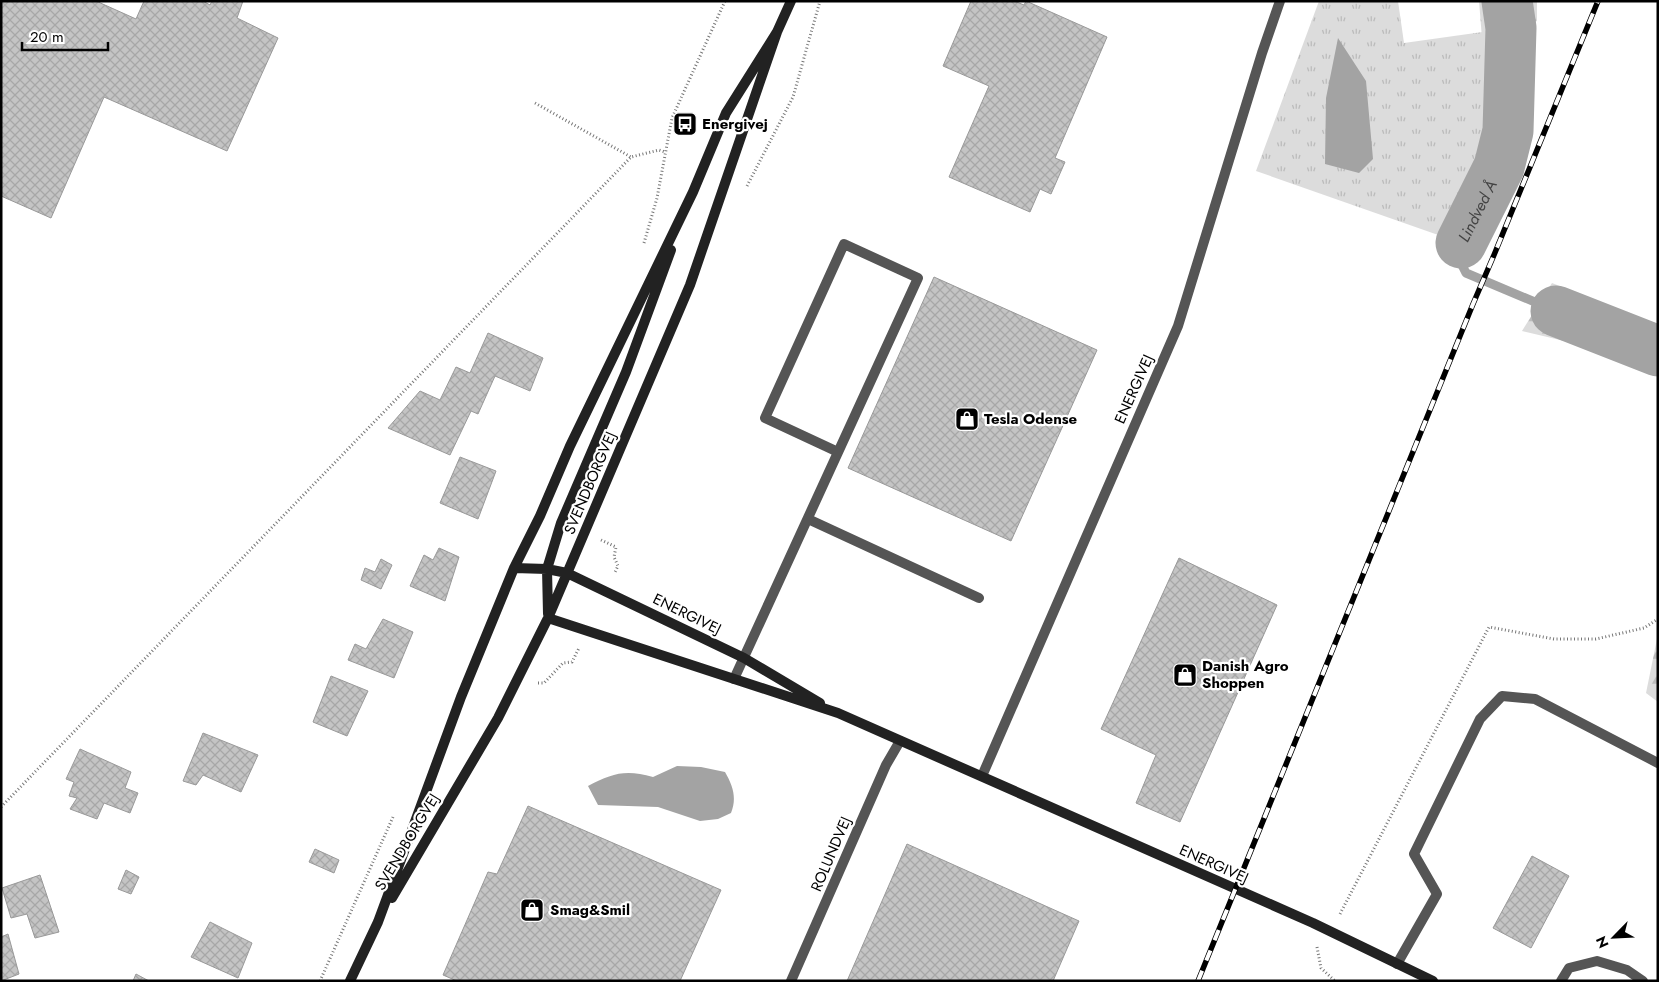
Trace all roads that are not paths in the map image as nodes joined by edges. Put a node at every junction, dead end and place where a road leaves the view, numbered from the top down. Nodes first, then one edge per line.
1 (791, 1) edge
2 (1280, 1) edge
3 (777, 32) junction
4 (693, 192) junction
5 (838, 452) junction
6 (808, 519) junction
7 (514, 568) junction
8 (546, 569) junction
9 (567, 573) junction
10 (979, 598) dead end
11 (548, 618) junction
12 (744, 658) junction
13 (734, 679) junction
14 (838, 713) junction
15 (900, 741) junction
16 (1658, 763) edge
17 (982, 776) junction
18 (378, 922) junction
19 (1397, 964) junction
20 (350, 981) edge
21 (792, 981) edge
22 (1433, 981) edge
23 (1561, 981) edge
24 (1643, 981) edge

1 - 3 main road, SVENDBORGVEJ
2 - 17 street, ENERGIVEJ
3 - 4 main road, SVENDBORGVEJ
3 - 9 main road, SVENDBORGVEJ
4 - 7 main road, SVENDBORGVEJ
4 - 8 main road
5 - 5 street
5 - 6 street
6 - 10 street
6 - 12 street
7 - 8 main road, ENERGIVEJ
7 - 18 main road, SVENDBORGVEJ
8 - 9 main road, ENERGIVEJ
8 - 11 main road
9 - 11 main road, SVENDBORGVEJ
9 - 12 main road, ENERGIVEJ
11 - 13 main road, ENERGIVEJ
11 - 18 main road, SVENDBORGVEJ
12 - 13 street
12 - 14 main road, ENERGIVEJ
13 - 14 main road, ENERGIVEJ
14 - 15 main road, ENERGIVEJ
15 - 17 main road, ENERGIVEJ
15 - 21 street, ROLUNDVEJ
16 - 19 street
17 - 19 main road, ENERGIVEJ
18 - 20 main road, SVENDBORGVEJ
19 - 22 main road, ENERGIVEJ
23 - 24 street

